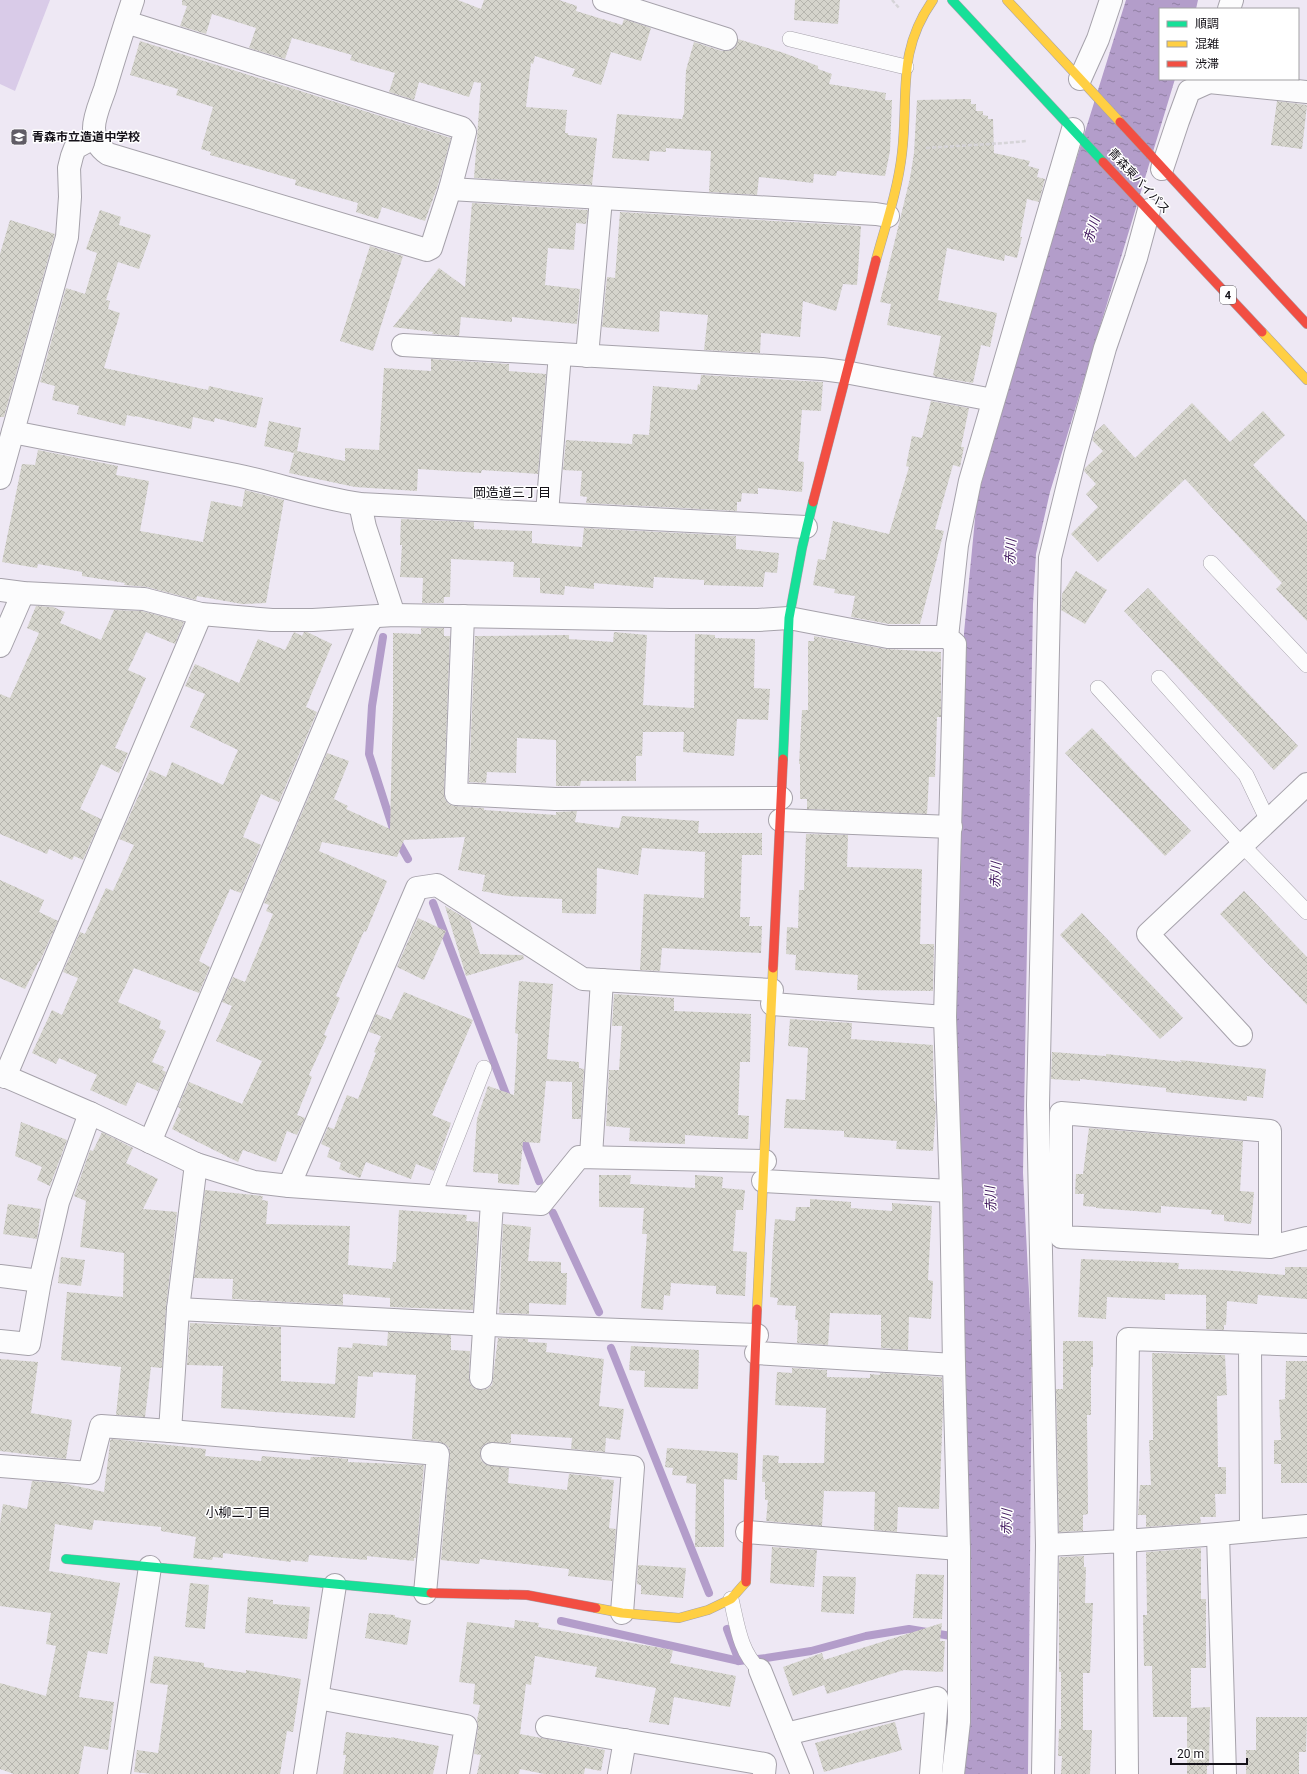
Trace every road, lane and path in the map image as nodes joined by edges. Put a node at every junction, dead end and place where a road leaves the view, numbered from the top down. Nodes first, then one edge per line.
1 (133, 0) edge
2 (604, 0) edge
3 (892, 0) edge
4 (933, 0) edge
5 (952, 0) edge
6 (1007, 0) edge
7 (1111, 0) edge
8 (904, 5) dead end
9 (126, 22) junction
10 (726, 39) dead end
11 (790, 39) dead end
12 (906, 67) junction
13 (1080, 78) junction
14 (1209, 81) edge
15 (1307, 92) edge
16 (1076, 132) junction
17 (95, 137) junction
18 (1027, 141) dead end
19 (902, 152) junction
20 (1162, 169) junction
21 (450, 189) junction
22 (601, 199) junction
23 (1149, 210) junction
24 (888, 216) junction
25 (1307, 324) edge
26 (403, 345) dead end
27 (560, 354) junction
28 (587, 356) junction
29 (845, 372) junction
30 (1307, 380) edge
31 (993, 400) junction
32 (13, 432) junction
33 (0, 478) edge
34 (360, 504) junction
35 (547, 513) junction
36 (806, 527) junction
37 (1211, 563) dead end
38 (0, 590) edge
39 (23, 593) junction
40 (201, 614) junction
41 (384, 616) junction
42 (463, 616) junction
43 (789, 618) junction
44 (947, 637) junction
45 (0, 646) edge
46 (1307, 665) edge
47 (1159, 678) dead end
48 (1098, 688) dead end
49 (1307, 784) edge
50 (781, 798) junction
51 (780, 820) junction
52 (1268, 821) junction
53 (951, 827) junction
54 (1242, 845) junction
55 (1307, 912) edge
56 (602, 980) junction
57 (772, 997) junction
58 (945, 1016) junction
59 (1241, 1035) dead end
60 (484, 1068) dead end
61 (3, 1075) edge
62 (90, 1113) junction
63 (150, 1142) junction
64 (591, 1156) junction
65 (196, 1164) junction
66 (764, 1171) junction
67 (289, 1186) junction
68 (951, 1191) junction
69 (433, 1197) junction
70 (492, 1202) junction
71 (1307, 1238) edge
72 (1270, 1247) junction
73 (0, 1276) edge
74 (40, 1281) junction
75 (178, 1309) junction
76 (484, 1324) junction
77 (0, 1341) edge
78 (1250, 1343) junction
79 (756, 1344) junction
80 (1307, 1345) edge
81 (954, 1364) junction
82 (481, 1378) dead end
83 (170, 1431) junction
84 (492, 1454) dead end
85 (0, 1466) edge
86 (1307, 1526) edge
87 (1251, 1530) junction
88 (747, 1532) junction
89 (1218, 1534) junction
90 (1125, 1541) junction
91 (1047, 1544) junction
92 (959, 1549) junction
93 (66, 1559) dead end
94 (150, 1567) junction
95 (335, 1585) junction
96 (425, 1594) junction
97 (732, 1599) junction
98 (622, 1613) junction
99 (756, 1667) joint
100 (318, 1698) junction
101 (547, 1727) dead end
102 (786, 1734) junction
103 (625, 1740) junction
104 (119, 1774) edge
105 (305, 1774) edge
106 (458, 1774) edge
107 (619, 1774) edge
108 (764, 1774) edge
109 (802, 1774) edge
110 (931, 1774) edge
111 (953, 1774) edge
112 (1043, 1774) edge
113 (1127, 1774) edge
114 (1225, 1774) edge

1 - 9 street
2 - 10 street
3 - 8 path
4 - 12 main road
5 - 16 main road, 青森東バイパス / 4
6 - 13 main road
7 - 13 street
9 - 17 street
9 - 21 street
11 - 12 lane
12 - 19 main road
13 - 20 main road
14 - 15 street
14 - 20 street
16 - 23 main road, 青森東バイパス / 4
16 - 31 street
17 - 21 street
17 - 32 street
18 - 19 path
19 - 24 main road
20 - 25 main road
21 - 22 street
22 - 24 street
22 - 28 street
23 - 30 main road, 青森東バイパス / 4
23 - 91 street
24 - 29 main road
26 - 27 street
27 - 28 street
27 - 35 street
28 - 29 street
29 - 31 street
29 - 36 main road
31 - 44 street
32 - 33 street
32 - 34 street
34 - 35 street
34 - 41 street
35 - 36 street
36 - 43 main road
37 - 46 lane
38 - 39 street
39 - 40 street
39 - 45 street
40 - 41 street
40 - 61 street
41 - 42 street
41 - 63 street
42 - 43 street
42 - 50 street
43 - 44 street
43 - 50 main road
44 - 53 street
47 - 52 lane
48 - 54 lane
49 - 52 street
50 - 51 main road
51 - 53 street
51 - 57 main road
52 - 54 street
53 - 58 street
54 - 55 lane
54 - 59 street
56 - 57 street
56 - 64 street
56 - 67 street
57 - 58 street
57 - 66 main road
58 - 68 street
60 - 69 lane
61 - 62 street
62 - 63 street
62 - 74 street
63 - 65 street
64 - 66 street
64 - 70 street
65 - 67 street
65 - 75 street
66 - 68 street
66 - 79 main road
67 - 69 street
68 - 81 street
69 - 70 street
70 - 76 street
71 - 72 street
72 - 72 street
73 - 74 street
74 - 77 street
75 - 76 street
75 - 83 street
76 - 79 street
76 - 82 street
78 - 80 street
78 - 87 street
78 - 90 street
79 - 81 street
79 - 88 main road
81 - 92 street
83 - 85 street
83 - 96 street
84 - 98 street
86 - 87 street
87 - 89 street
88 - 92 street
88 - 97 main road
89 - 90 street
89 - 114 street
90 - 91 street
90 - 113 street
91 - 112 street
92 - 111 street
93 - 94 main road
94 - 95 main road
94 - 104 street
95 - 96 main road
95 - 100 street
96 - 98 main road
97 - 98 main road
97 - 99 lane
99 - 102 street
100 - 105 street
100 - 106 street
101 - 103 street
102 - 109 street
102 - 110 street
103 - 107 street
103 - 108 street

